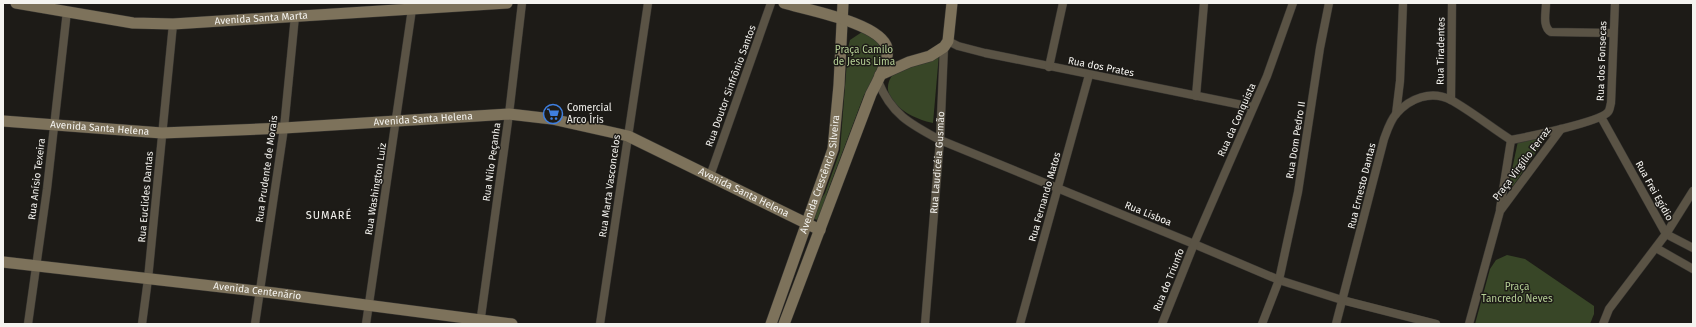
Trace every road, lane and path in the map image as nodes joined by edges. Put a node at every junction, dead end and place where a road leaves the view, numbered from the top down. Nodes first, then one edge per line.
1 (16, 3) edge
2 (507, 3) edge
3 (522, 3) edge
4 (648, 3) edge
5 (771, 3) edge
6 (784, 3) edge
7 (843, 3) edge
8 (952, 3) edge
9 (1063, 3) edge
10 (1204, 3) edge
11 (1293, 3) edge
12 (1329, 3) edge
13 (1403, 3) edge
14 (1452, 3) edge
15 (1546, 3) edge
16 (1614, 3) edge
17 (470, 4) edge
18 (412, 10) junction
19 (67, 12) junction
20 (295, 16) junction
21 (842, 19) junction
22 (173, 24) junction
23 (863, 26) junction
24 (1612, 33) junction
25 (842, 41) junction
26 (946, 44) junction
27 (1049, 67) junction
28 (1089, 75) junction
29 (879, 78) junction
30 (1196, 96) junction
31 (1451, 100) junction
32 (1252, 108) junction
33 (508, 114) junction
34 (1396, 114) junction
35 (1601, 117) junction
36 (3, 121) edge
37 (396, 121) junction
38 (53, 125) junction
39 (284, 128) junction
40 (1561, 129) junction
41 (162, 133) junction
42 (628, 136) junction
43 (940, 140) junction
44 (1511, 140) junction
45 (710, 176) junction
46 (1058, 189) junction
47 (1693, 191) edge
48 (1500, 211) junction
49 (806, 224) junction
50 (820, 230) junction
51 (1666, 234) junction
52 (1194, 244) junction
53 (1656, 248) junction
54 (1693, 248) edge
55 (3, 262) edge
56 (36, 265) junction
57 (1693, 269) edge
58 (148, 279) junction
59 (1279, 280) junction
60 (260, 292) junction
61 (1342, 300) junction
62 (368, 306) junction
63 (480, 322) edge
64 (28, 324) edge
65 (142, 324) edge
66 (255, 324) edge
67 (366, 324) edge
68 (512, 324) edge
69 (600, 324) edge
70 (771, 324) edge
71 (784, 324) edge
72 (925, 324) edge
73 (1020, 324) edge
74 (1162, 324) edge
75 (1262, 324) edge
76 (1336, 324) edge
77 (1436, 324) edge
78 (1469, 324) edge
79 (1603, 324) edge

1 - 19 street, Avenida Santa Marta
2 - 17 street, Avenida Santa Marta
3 - 33 street, Rua Nilo Peçanha
4 - 42 street, Rua Marta Vasconcelos
5 - 45 street, Rua Doutor Sinfrônio Santos
6 - 21 street, Avenida Crescêncio Silveira
7 - 21 street, Avenida Crescêncio Silveira
8 - 26 street, Rua Laudicéia Gusmão
9 - 27 street
10 - 30 street
11 - 32 street, Rua da Conquista
12 - 59 street, Rua Dom Pedro II
13 - 34 street
14 - 31 street, Rua Tiradentes
15 - 24 street
16 - 24 street, Rua dos Fonsecas
17 - 18 street, Avenida Santa Marta
18 - 20 street, Avenida Santa Marta
18 - 37 street, Rua Washington Luiz
19 - 22 street, Avenida Santa Marta
19 - 38 street, Rua Anísio Texeira
20 - 22 street, Avenida Santa Marta
20 - 39 street, Rua Prudente de Morais
21 - 23 street, Avenida Crescêncio Silveira
21 - 25 street, Avenida Crescêncio Silveira
22 - 41 street, Rua Euclides Dantas
23 - 25 street
23 - 29 street, Avenida Crescêncio Silveira
24 - 35 street, Rua dos Fonsecas
25 - 49 street, Avenida Crescêncio Silveira
26 - 27 street, Rua dos Prates
26 - 29 street
26 - 43 street, Rua Laudicéia Gusmão
27 - 28 street, Rua dos Prates
28 - 30 street, Rua dos Prates
28 - 46 street, Rua Fernando Matos
29 - 43 street, Rua Lisboa
29 - 50 street, Avenida Crescêncio Silveira
30 - 32 street, Rua dos Prates
31 - 34 street, Rua Ernesto Dantas
31 - 44 street
32 - 52 street, Rua da Conquista
33 - 37 street, Avenida Santa Helena
33 - 42 street, Avenida Santa Helena
33 - 63 street, Rua Nilo Peçanha
34 - 61 street, Rua Ernesto Dantas
35 - 40 street, Praça Virgílio Ferraz
35 - 51 street, Rua Frei Egídio
36 - 38 street, Avenida Santa Helena
37 - 39 street, Avenida Santa Helena
37 - 62 street, Rua Washington Luiz
38 - 41 street, Avenida Santa Helena
38 - 56 street, Rua Anísio Texeira
39 - 41 street, Avenida Santa Helena
39 - 60 street, Rua Prudente de Morais
40 - 44 street, Praça Virgílio Ferraz
40 - 48 street, Praça Virgílio Ferraz
41 - 58 street, Rua Euclides Dantas
42 - 45 street, Avenida Santa Helena
42 - 69 street, Rua Marta Vasconcelos
43 - 46 street, Rua Lisboa
43 - 72 street, Rua Laudicéia Gusmão
44 - 48 street, Praça Virgílio Ferraz
45 - 49 street, Avenida Santa Helena
46 - 52 street, Rua Lisboa
46 - 73 street, Rua Fernando Matos
47 - 51 street
48 - 78 street, Praça Virgílio Ferraz
49 - 50 street, Avenida Santa Helena
49 - 70 street, Avenida Crescêncio Silveira
50 - 71 street, Avenida Crescêncio Silveira
51 - 53 street, Rua Frei Egídio
51 - 54 street
52 - 59 street, Rua Lisboa
52 - 74 street, Rua do Triunfo
53 - 57 street
53 - 79 street, Rua Frei Egídio
55 - 56 street, Avenida Centenário
56 - 58 street, Avenida Centenário
56 - 64 street, Rua Anísio Texeira
58 - 60 street, Avenida Centenário
58 - 65 street, Rua Euclides Dantas
59 - 61 street, Rua Lisboa
59 - 75 street, Rua Dom Pedro II
60 - 62 street, Avenida Centenário
60 - 66 street, Rua Prudente de Morais
61 - 76 street, Rua Ernesto Dantas
61 - 77 street, Rua Lisboa
62 - 63 street, Avenida Centenário
62 - 67 street, Rua Washington Luiz
63 - 68 street, Avenida Centenário

